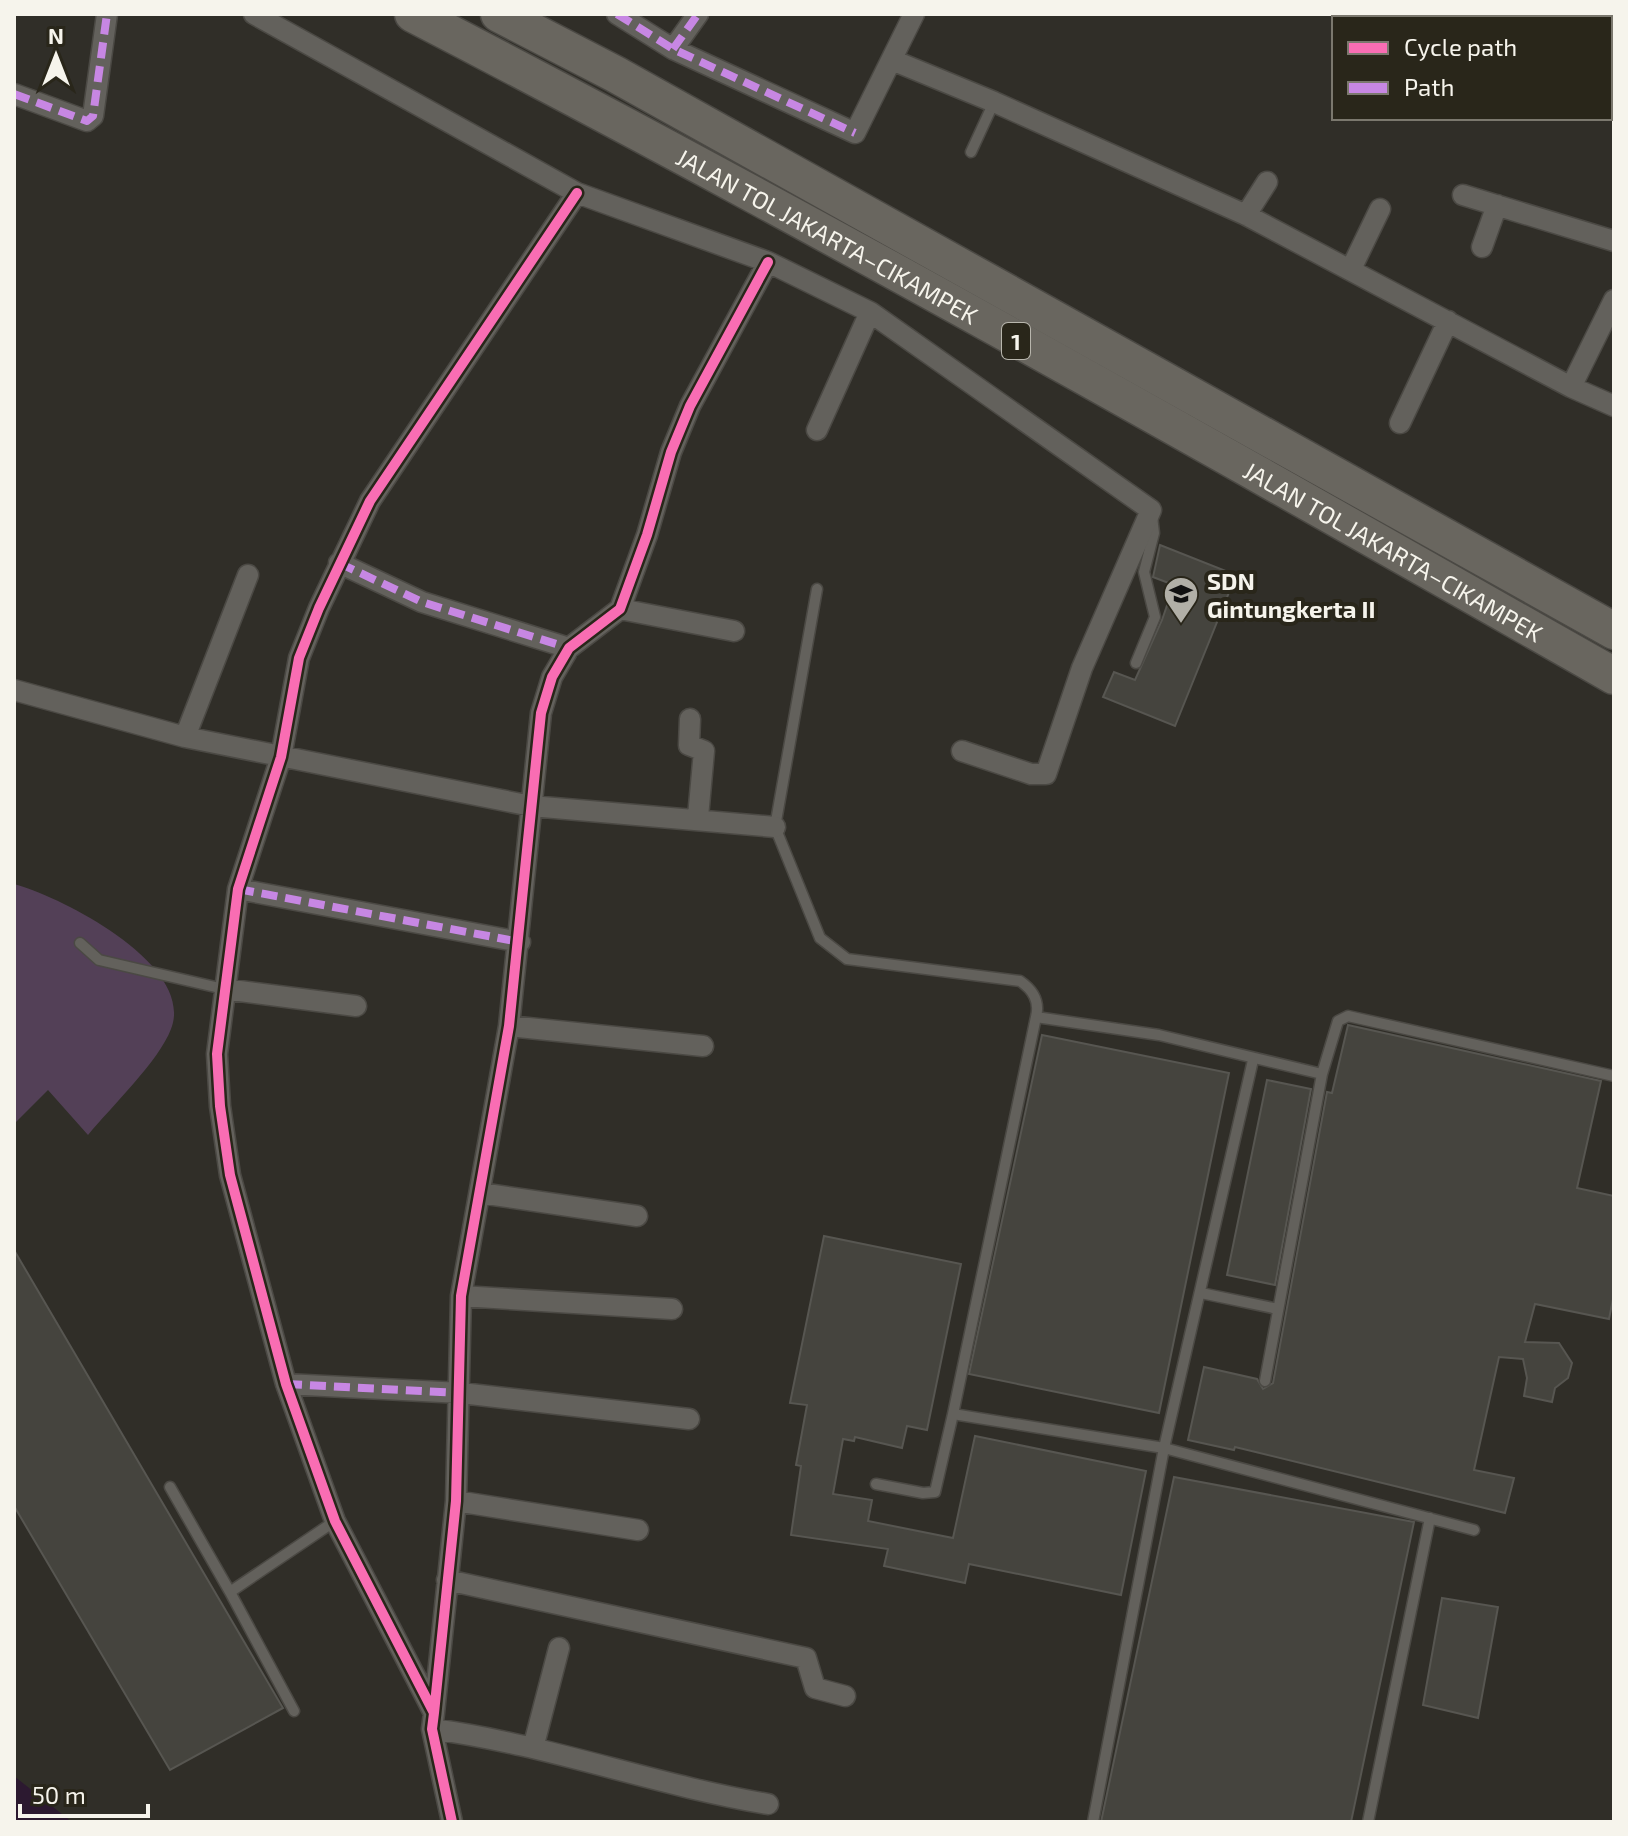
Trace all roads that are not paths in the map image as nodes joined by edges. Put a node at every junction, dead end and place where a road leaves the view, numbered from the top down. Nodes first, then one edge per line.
1 (107, 14) edge
2 (254, 14) edge
3 (413, 14) edge
4 (499, 14) edge
5 (617, 14) edge
6 (698, 14) edge
7 (914, 14) edge
8 (673, 49) junction
9 (892, 60) junction
10 (14, 94) edge
11 (994, 102) junction
12 (971, 152) dead end
13 (1267, 182) dead end
14 (577, 193) junction
15 (1463, 195) dead end
16 (1497, 205) junction
17 (1380, 209) dead end
18 (1246, 215) junction
19 (1614, 241) edge
20 (1482, 247) dead end
21 (768, 262) junction
22 (1351, 269) junction
23 (1614, 300) edge
24 (870, 312) junction
25 (1448, 321) junction
26 (1571, 387) junction
27 (1614, 406) edge
28 (1400, 423) dead end
29 (817, 430) dead end
30 (1151, 510) junction
31 (339, 563) junction
32 (248, 575) dead end
33 (817, 589) dead end
34 (620, 609) junction
35 (734, 631) dead end
36 (1614, 631) edge
37 (569, 648) junction
38 (1136, 663) dead end
39 (1614, 676) edge
40 (14, 690) edge
41 (690, 719) dead end
42 (185, 737) junction
43 (962, 751) dead end
44 (281, 757) junction
45 (531, 806) junction
46 (698, 817) junction
47 (775, 827) junction
48 (238, 889) junction
49 (520, 942) junction
50 (80, 943) dead end
51 (224, 989) junction
52 (356, 1006) dead end
53 (1036, 1017) junction
54 (509, 1026) junction
55 (703, 1046) dead end
56 (1253, 1060) junction
57 (1322, 1074) junction
58 (1614, 1076) edge
59 (480, 1193) junction
60 (637, 1216) dead end
61 (1201, 1293) junction
62 (461, 1296) junction
63 (672, 1309) dead end
64 (1278, 1309) junction
65 (1265, 1381) dead end
66 (286, 1384) junction
67 (461, 1393) junction
68 (953, 1414) junction
69 (689, 1419) dead end
70 (1164, 1448) junction
71 (876, 1484) dead end
72 (170, 1487) dead end
73 (456, 1501) junction
74 (1430, 1518) junction
75 (335, 1521) junction
76 (638, 1530) dead end
77 (1474, 1530) dead end
78 (447, 1580) junction
79 (230, 1592) junction
80 (559, 1648) dead end
81 (845, 1696) dead end
82 (294, 1711) dead end
83 (433, 1721) junction
84 (533, 1748) junction
85 (768, 1804) dead end
86 (452, 1822) edge
87 (1093, 1822) edge
88 (1368, 1822) edge

1 - 10 street
2 - 14 street
3 - 39 highway, JALAN TOL JAKARTA–CIKAMPEK / 1
4 - 36 highway, JALAN TOL JAKARTA–CIKAMPEK / 1
5 - 8 street
6 - 8 street
7 - 9 street
8 - 9 street
9 - 11 street
11 - 12 lane
11 - 18 street
13 - 18 street
14 - 21 street
14 - 31 street
15 - 16 street
16 - 19 street
16 - 20 street
17 - 22 street
18 - 22 street
21 - 24 street
21 - 34 street
22 - 25 street
23 - 26 street
24 - 29 street
24 - 30 street
25 - 26 street
25 - 28 street
26 - 27 street
30 - 38 lane
30 - 43 street
31 - 37 street
31 - 44 street
32 - 42 street
33 - 47 lane
34 - 35 street
34 - 37 street
37 - 45 street
40 - 42 street
41 - 46 street
42 - 44 street
44 - 45 street
44 - 48 street
45 - 46 street
45 - 49 street
46 - 47 street
47 - 53 lane
48 - 49 street
48 - 51 street
49 - 54 street
50 - 51 lane
51 - 52 street
51 - 66 street
53 - 56 lane
53 - 68 lane
54 - 55 street
54 - 59 street
56 - 57 lane
56 - 61 lane
57 - 58 lane
57 - 64 lane
59 - 60 street
59 - 62 street
61 - 64 lane
61 - 70 lane
62 - 63 street
62 - 67 street
64 - 65 lane
66 - 67 street
66 - 75 street
67 - 69 street
67 - 73 street
68 - 70 lane
68 - 71 lane
70 - 74 lane
70 - 87 lane
72 - 79 lane
73 - 76 street
73 - 78 street
74 - 77 lane
74 - 88 lane
75 - 79 lane
75 - 83 street
78 - 81 street
78 - 83 street
79 - 82 lane
80 - 84 street
83 - 84 street
83 - 86 street
84 - 85 street

